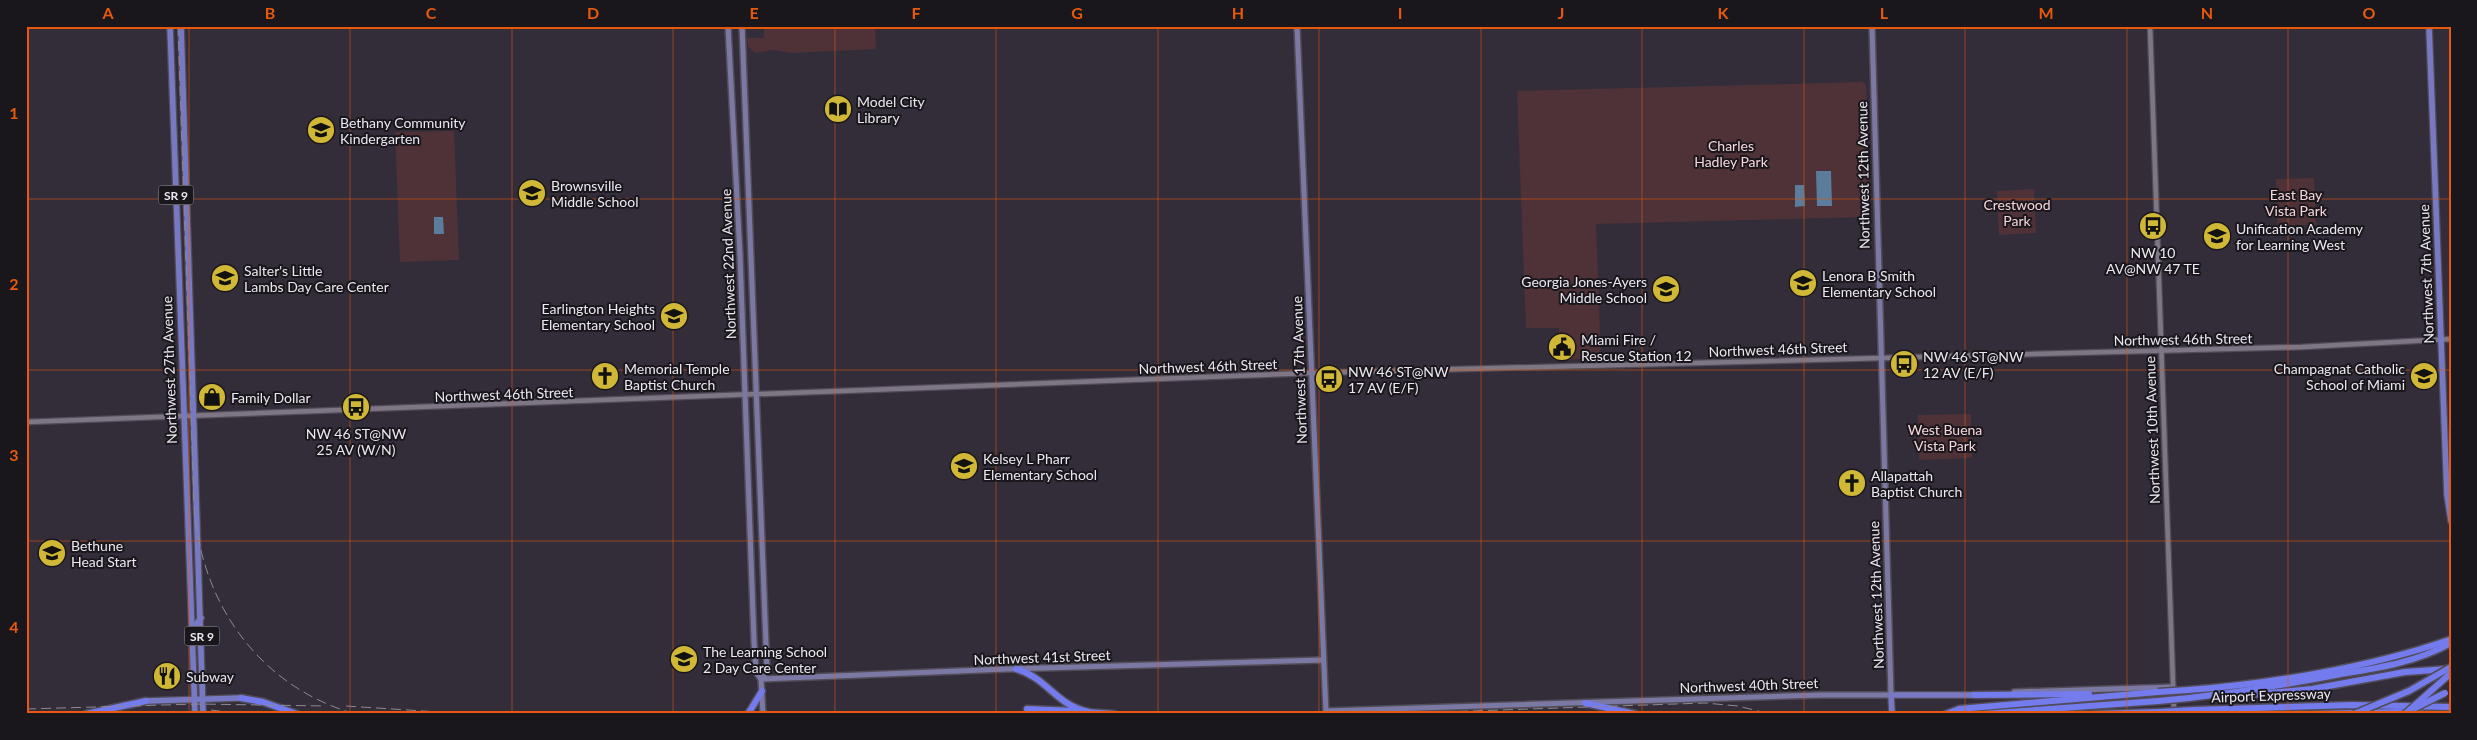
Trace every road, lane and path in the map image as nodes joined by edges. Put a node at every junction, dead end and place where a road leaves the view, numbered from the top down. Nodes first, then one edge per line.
1 (170, 26) edge
2 (181, 26) edge
3 (728, 26) edge
4 (742, 26) edge
5 (1297, 26) edge
6 (1872, 26) edge
7 (2150, 26) edge
8 (2429, 26) edge
9 (171, 46) junction
10 (182, 53) junction
11 (2440, 339) junction
12 (2451, 339) edge
13 (2160, 350) junction
14 (1880, 357) junction
15 (1310, 373) junction
16 (744, 395) junction
17 (756, 395) junction
18 (195, 416) junction
19 (183, 417) junction
20 (26, 422) edge
21 (184, 464) junction
22 (196, 472) junction
23 (2451, 521) edge
24 (202, 617) junction
25 (192, 629) junction
26 (2451, 641) edge
27 (202, 647) junction
28 (1323, 660) junction
29 (2451, 668) edge
30 (1016, 669) junction
31 (2451, 673) edge
32 (761, 679) junction
33 (2173, 687) junction
34 (762, 691) junction
35 (2448, 692) edge
36 (2138, 694) junction
37 (1891, 695) junction
38 (1974, 695) junction
39 (241, 698) joint
40 (2189, 698) junction
41 (203, 699) junction
42 (194, 700) junction
43 (146, 701) joint
44 (1585, 703) junction
45 (2451, 707) edge
46 (1027, 709) dead end
47 (1089, 712) junction
48 (1326, 712) edge
49 (86, 714) edge
50 (195, 714) edge
51 (204, 714) edge
52 (297, 714) edge
53 (748, 714) edge
54 (763, 714) edge
55 (1114, 714) edge
56 (1635, 714) edge
57 (1892, 714) edge
58 (1946, 714) edge
59 (1983, 714) edge
60 (2093, 714) edge
61 (2174, 714) edge
62 (2314, 714) edge
63 (2354, 714) edge
64 (2403, 714) edge
65 (2426, 714) edge

1 - 9 main road, Northwest 27th Avenue / SR 9
2 - 10 main road, Northwest 27th Avenue / SR 9
3 - 16 main road, Northwest 22nd Avenue
4 - 17 main road, Northwest 22nd Avenue
5 - 15 main road, Northwest 17th Avenue
6 - 14 main road, Northwest 12th Avenue
7 - 13 street, Northwest 10th Avenue
8 - 11 main road, Northwest 7th Avenue
9 - 10 main road
9 - 19 main road, Northwest 27th Avenue / SR 9
10 - 18 main road, Northwest 27th Avenue / SR 9
11 - 12 street, Northwest 46th Street
11 - 13 street, Northwest 46th Street
11 - 23 main road, Northwest 7th Avenue
13 - 14 street, Northwest 46th Street
13 - 33 street, Northwest 10th Avenue
14 - 15 street, Northwest 46th Street
14 - 37 main road, Northwest 12th Avenue
15 - 17 street, Northwest 46th Street
15 - 28 main road, Northwest 17th Avenue
16 - 17 street, Northwest 46th Street
16 - 18 street, Northwest 46th Street
16 - 32 main road, Northwest 22nd Avenue
17 - 32 main road, Northwest 22nd Avenue
18 - 19 street, Northwest 46th Street
18 - 22 main road, Northwest 27th Avenue / SR 9
19 - 20 street, Northwest 46th Street
19 - 21 main road, Northwest 27th Avenue / SR 9
21 - 22 main road
21 - 25 main road, Northwest 27th Avenue / SR 9
22 - 24 main road, Northwest 27th Avenue / SR 9
24 - 25 main road
24 - 27 main road, Northwest 27th Avenue / SR 9
25 - 27 main road
25 - 42 main road, Northwest 27th Avenue / SR 9
26 - 36 highway, bridge
26 - 40 highway
27 - 41 main road, Northwest 27th Avenue / SR 9
28 - 30 main road, Northwest 41st Street
28 - 48 main road, Northwest 17th Avenue
29 - 40 highway
29 - 63 highway, bridge
30 - 32 main road, Northwest 41st Street
30 - 47 highway
31 - 64 highway, bridge
32 - 34 main road, Northwest 22nd Avenue
33 - 38 main road, Northwest 40th Street
33 - 61 street, Northwest 10th Avenue
34 - 53 highway
34 - 54 main road, Northwest 22nd Avenue
35 - 64 highway, bridge
36 - 38 highway
36 - 58 highway
37 - 38 main road, Northwest 40th Street
37 - 44 main road, Northwest 40th Street
37 - 57 main road, Northwest 12th Avenue
39 - 41 main road
39 - 52 highway
40 - 59 highway, bridge
41 - 42 main road
41 - 51 main road, Northwest 27th Avenue / SR 9
42 - 43 main road
42 - 50 main road, Northwest 27th Avenue / SR 9
43 - 49 highway
44 - 48 main road, Northwest 40th Street
44 - 56 highway
45 - 60 highway, Airport Expressway, bridge
46 - 47 highway
47 - 55 highway
62 - 65 highway, Airport Expressway

